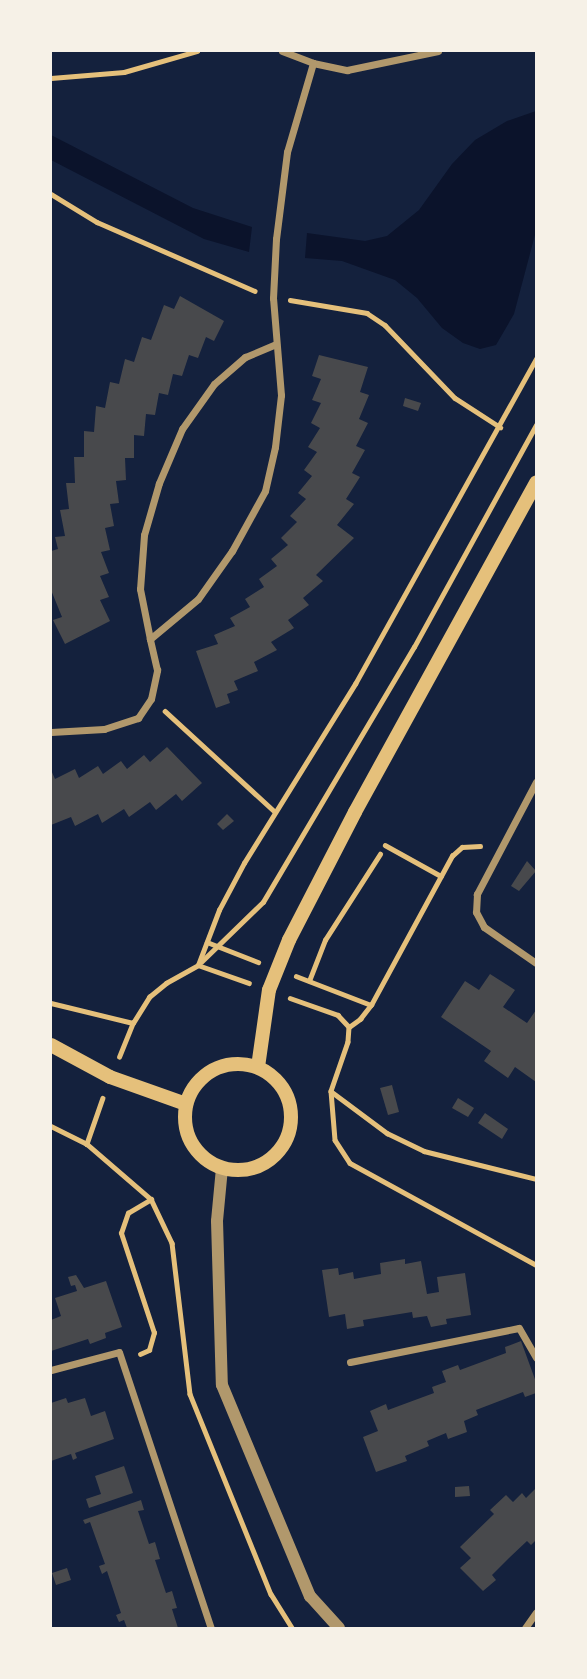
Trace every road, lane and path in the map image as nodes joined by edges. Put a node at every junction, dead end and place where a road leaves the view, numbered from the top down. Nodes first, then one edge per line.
1 (197, 51) edge
2 (282, 51) edge
3 (438, 51) edge
4 (313, 63) junction
5 (51, 78) edge
6 (276, 344) junction
7 (536, 359) edge
8 (536, 425) edge
9 (536, 483) edge
10 (150, 639) junction
11 (151, 699) junction
12 (51, 732) edge
13 (536, 782) edge
14 (274, 811) junction
15 (385, 845) dead end
16 (497, 853) junction
17 (380, 854) dead end
18 (441, 876) junction
19 (536, 963) edge
20 (198, 965) junction
21 (309, 981) dead end
22 (269, 990) junction
23 (51, 1003) edge
24 (133, 1023) junction
25 (349, 1027) junction
26 (51, 1045) edge
27 (258, 1068) junction
28 (110, 1077) junction
29 (331, 1091) junction
30 (186, 1104) junction
31 (51, 1126) edge
32 (87, 1144) junction
33 (222, 1168) junction
34 (536, 1179) edge
35 (151, 1199) junction
36 (536, 1265) edge
37 (119, 1352) junction
38 (536, 1357) edge
39 (349, 1363) dead end
40 (51, 1370) edge
41 (536, 1612) edge
42 (211, 1628) edge
43 (292, 1628) edge
44 (339, 1628) edge
45 (525, 1628) edge

1 - 5 path
2 - 4 street
3 - 4 street
4 - 6 street
6 - 10 street
6 - 10 street
7 - 14 path
8 - 20 path
9 - 22 main road
10 - 11 street
11 - 12 street
11 - 14 path
13 - 16 street
14 - 20 path
15 - 18 path
16 - 18 path
16 - 19 street
17 - 21 path
18 - 25 path
20 - 22 path
20 - 24 path
22 - 25 path
22 - 27 main road
23 - 24 path
24 - 28 path
25 - 29 path
26 - 28 main road
27 - 30 main road
27 - 33 main road
28 - 30 main road
28 - 32 path
29 - 34 path
29 - 36 path
30 - 33 main road
31 - 32 path
32 - 35 path
33 - 44 street
35 - 37 path
35 - 43 path
37 - 40 street
37 - 42 street
38 - 39 street
41 - 45 street

